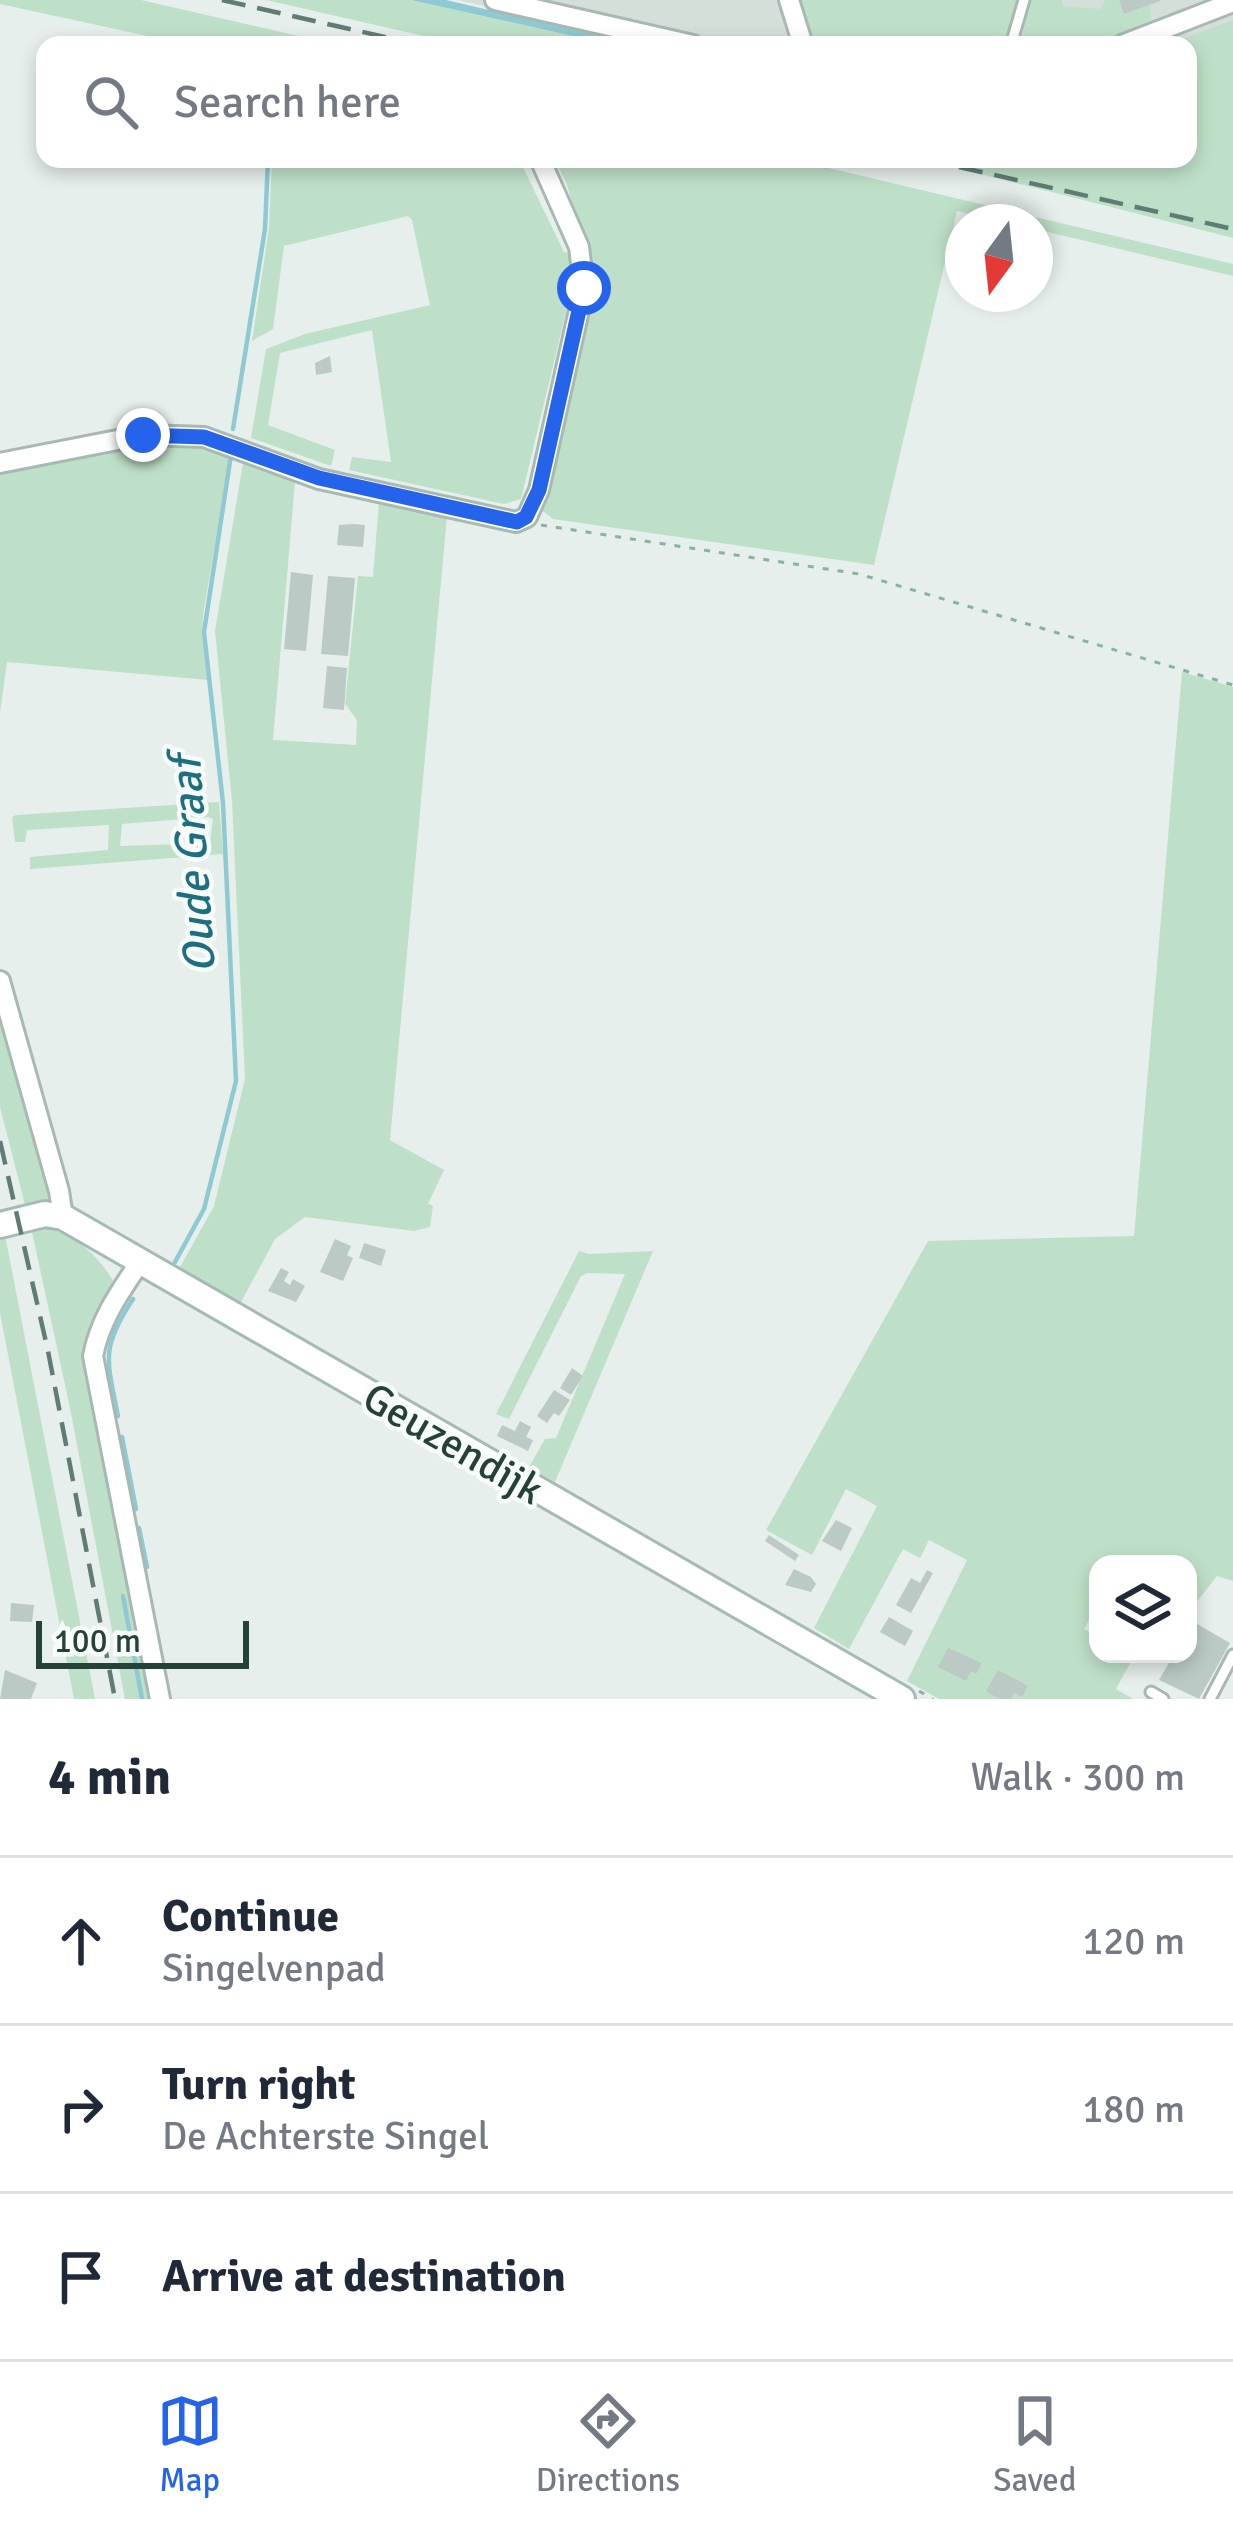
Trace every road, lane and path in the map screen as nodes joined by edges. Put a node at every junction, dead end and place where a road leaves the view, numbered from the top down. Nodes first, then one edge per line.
1 (496, 0) edge
2 (789, 0) edge
3 (1024, 0) edge
4 (1230, 2) edge
5 (654, 36) edge
6 (800, 36) edge
7 (1014, 36) edge
8 (1145, 36) edge
9 (544, 168) edge
10 (0, 464) edge
11 (517, 522) junction
12 (1233, 685) edge
13 (0, 981) edge
14 (63, 1217) junction
15 (0, 1225) edge
16 (140, 1262) junction
17 (1233, 1655) edge
18 (1150, 1692) dead end
19 (160, 1699) edge
20 (902, 1699) edge
21 (1163, 1699) edge
22 (1210, 1699) edge

1 - 5 street
2 - 6 street
3 - 7 lane
4 - 8 street
9 - 11 street
10 - 11 street
11 - 12 path
13 - 14 street
14 - 15 main road
14 - 16 main road, Geuzendijk
16 - 19 street
16 - 20 main road, Geuzendijk
17 - 22 lane
18 - 21 lane

